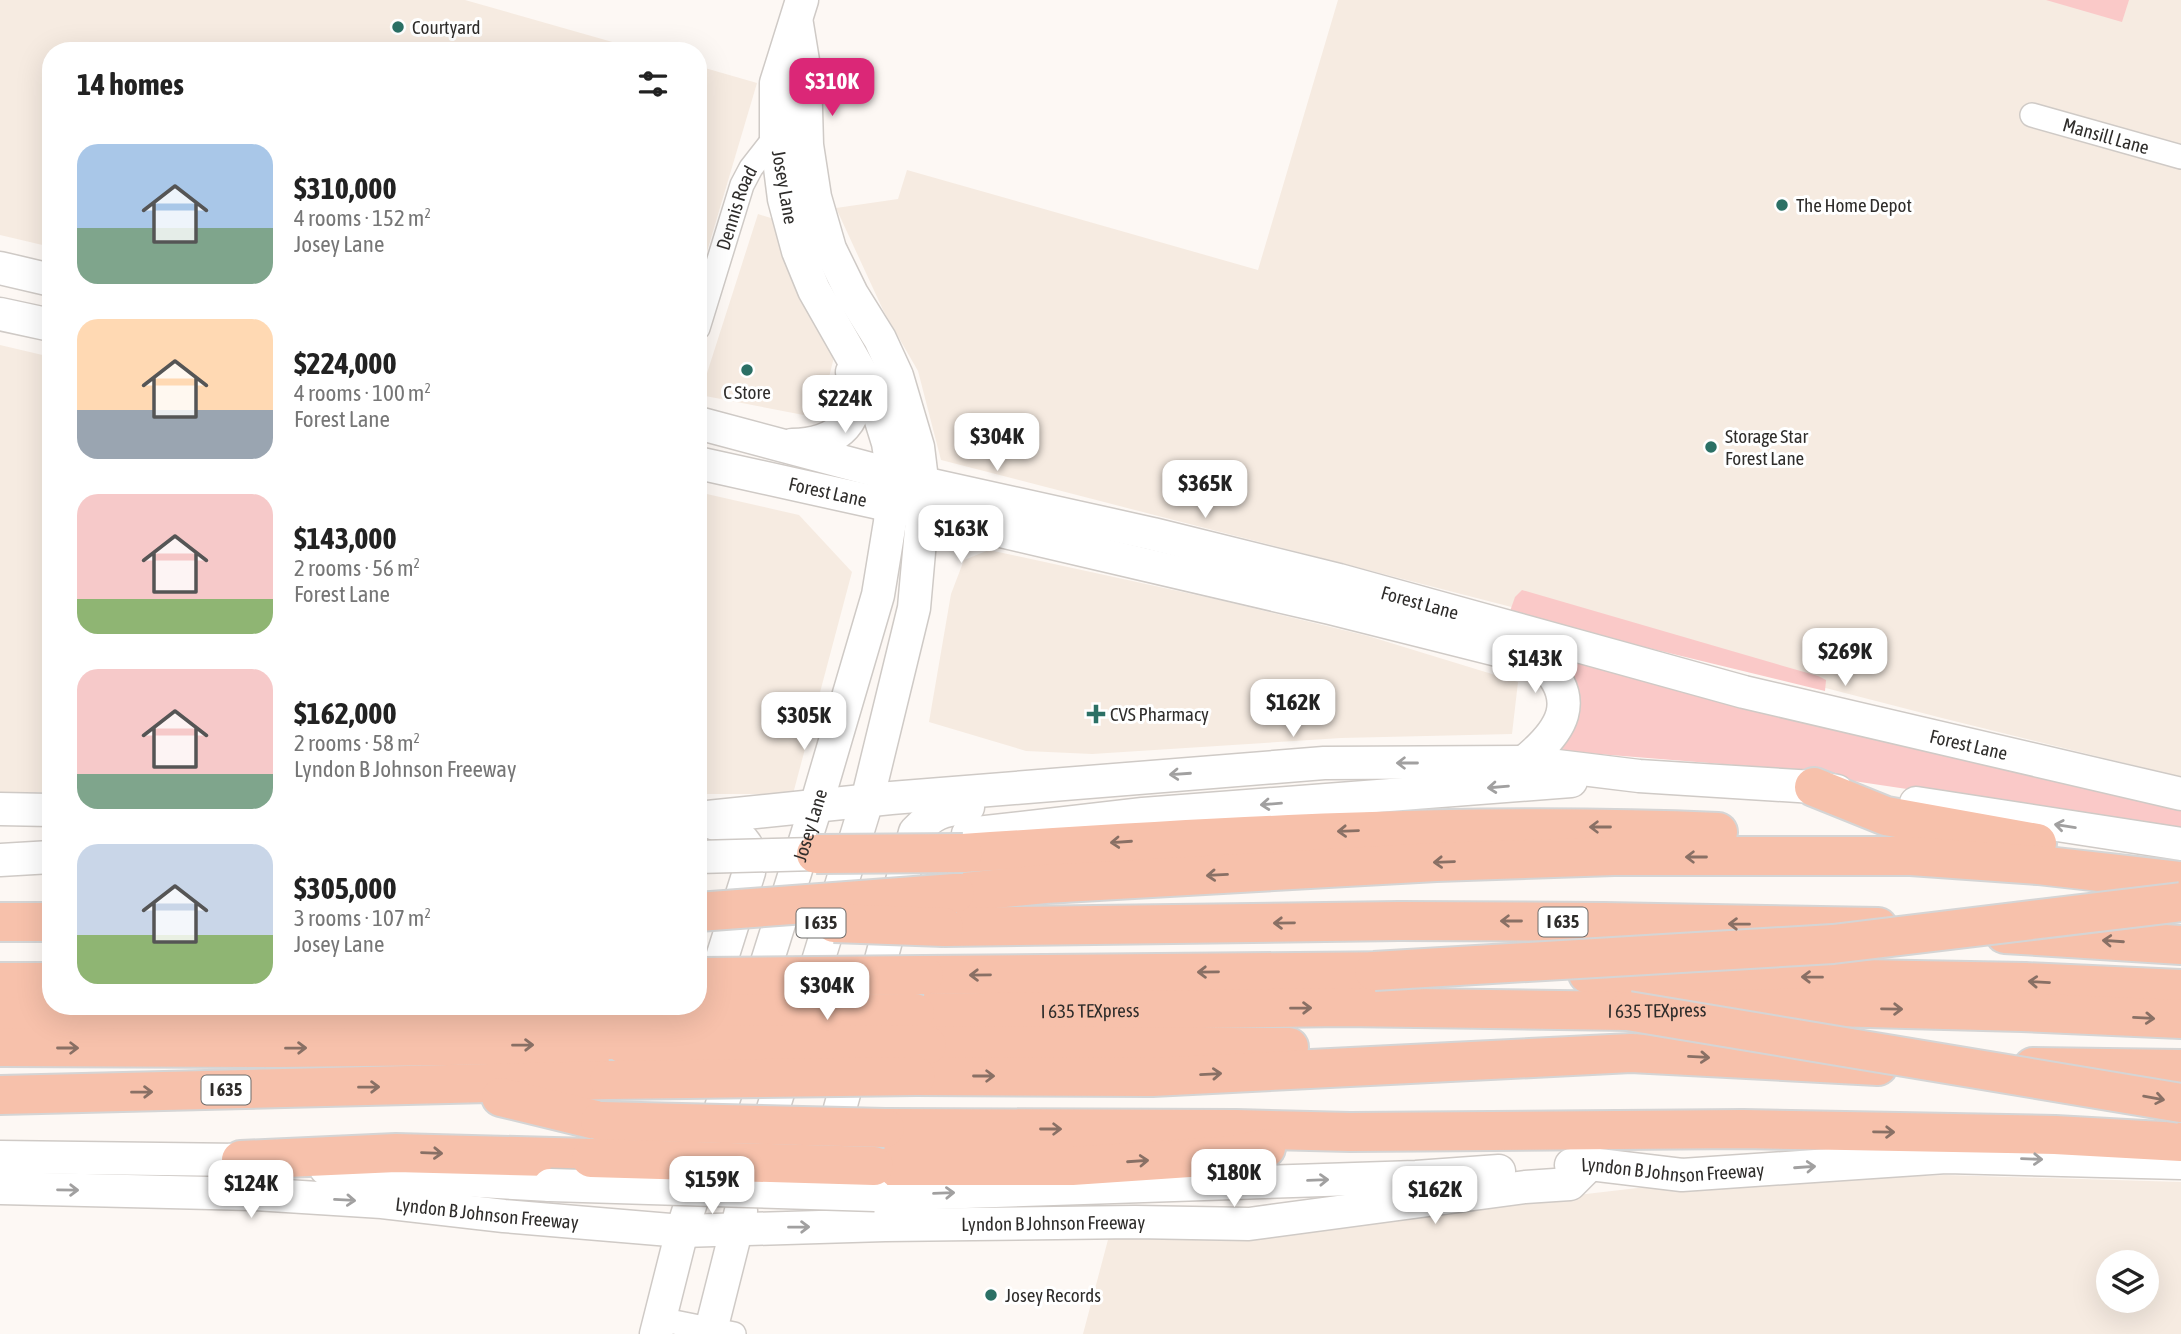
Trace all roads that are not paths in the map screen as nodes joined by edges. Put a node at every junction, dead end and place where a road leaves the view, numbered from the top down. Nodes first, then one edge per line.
1 (799, 9) edge
2 (2032, 115) dead end
3 (776, 136) junction
4 (2181, 157) edge
5 (809, 233) junction
6 (0, 268) edge
7 (42, 277) edge
8 (707, 299) edge
9 (0, 314) edge
10 (42, 323) edge
11 (846, 346) junction
12 (707, 426) edge
13 (783, 445) junction
14 (707, 465) edge
15 (789, 483) junction
16 (913, 490) junction
17 (892, 506) junction
18 (992, 530) junction
19 (882, 570) junction
20 (918, 583) junction
21 (1494, 636) junction
22 (1524, 762) junction
23 (1639, 776) junction
24 (1028, 787) junction
25 (1814, 787) junction
26 (2181, 794) edge
27 (867, 801) junction
28 (816, 806) junction
29 (0, 809) edge
30 (42, 810) edge
31 (707, 817) edge
32 (707, 821) edge
33 (0, 839) edge
34 (42, 841) edge
35 (966, 843) junction
36 (2181, 844) edge
37 (816, 854) joint
38 (1911, 856) junction
39 (707, 857) edge
40 (42, 858) edge
41 (0, 860) edge
42 (2181, 865) edge
43 (2181, 881) edge
44 (2181, 902) edge
45 (949, 910) junction
46 (707, 912) edge
47 (707, 918) edge
48 (0, 922) edge
49 (42, 922) edge
50 (2181, 945) edge
51 (1374, 971) junction
52 (707, 977) edge
53 (0, 982) edge
54 (42, 982) edge
55 (2181, 989) edge
56 (707, 1007) edge
57 (1628, 1012) junction
58 (705, 1015) edge
59 (0, 1017) edge
60 (2181, 1019) edge
61 (627, 1029) junction
62 (0, 1047) edge
63 (921, 1060) junction
64 (2181, 1069) edge
65 (452, 1085) junction
66 (0, 1095) edge
67 (2181, 1103) edge
68 (1350, 1132) junction
69 (2181, 1142) edge
70 (0, 1157) edge
71 (241, 1160) junction
72 (2181, 1163) edge
73 (1590, 1164) junction
74 (875, 1180) junction
75 (0, 1188) edge
76 (505, 1216) junction
77 (885, 1225) junction
78 (736, 1228) junction
79 (682, 1231) junction
80 (657, 1327) edge
81 (718, 1333) edge

1 - 3 main road, Josey Lane
1 - 5 main road, Josey Lane
2 - 4 street, Mansill Lane
3 - 5 main road, Josey Lane
3 - 8 street, Dennis Road
5 - 11 main road, Josey Lane
5 - 16 main road, Josey Lane
6 - 7 main road
9 - 10 main road
11 - 13 main road
11 - 16 main road, Josey Lane
12 - 13 main road, Forest Lane
13 - 16 main road, Forest Lane
14 - 15 main road, Forest Lane
15 - 17 main road, Forest Lane
15 - 19 main road
16 - 17 main road, Josey Lane
16 - 18 main road, Forest Lane
16 - 20 main road, Josey Lane
16 - 21 main road, Forest Lane
17 - 19 main road, Josey Lane
18 - 20 main road
18 - 21 main road, Forest Lane
19 - 28 main road, Josey Lane
20 - 27 main road, Josey Lane
21 - 22 main road
21 - 26 main road, Forest Lane
22 - 23 main road
22 -> 24 main road
23 - 25 main road
23 -> 35 main road
24 - 27 main road
24 - 77 main road
36 -> 25 main road
25 - 42 highway
27 - 28 main road
27 - 78 main road, Josey Lane
28 - 31 main road
28 - 79 main road, Josey Lane
29 - 30 main road
32 - 56 main road
33 - 34 main road
35 - 37 highway, bridge
38 -> 35 highway
37 - 39 main road, bridge
38 - 43 highway
38 -> 45 highway
40 - 41 main road
44 - 51 highway, bridge
45 - 46 highway, bridge
45 - 47 highway, I 635, bridge
50 -> 45 highway, I 635
48 - 49 highway
51 -> 52 highway, I 635 TEXpress, bridge
55 -> 51 highway, I 635 TEXpress, bridge
53 - 54 highway
57 -> 60 highway, I 635 TEXpress, bridge
61 -> 57 highway, I 635 TEXpress, bridge
57 -> 67 highway, bridge
58 - 76 main road
59 - 61 highway, I 635 TEXpress
62 -> 61 highway
61 - 63 highway, bridge
63 -> 64 highway
63 - 65 highway, I 635, bridge
66 -> 65 highway, I 635
65 -> 68 highway, bridge
68 -> 69 highway
74 -> 68 highway
70 - 71 main road
71 -> 74 highway, bridge
71 - 74 main road, bridge
73 -> 72 main road, Lyndon B Johnson Freeway
74 -> 73 main road
73 - 77 main road, Lyndon B Johnson Freeway
75 -> 76 main road, Lyndon B Johnson Freeway
76 - 79 main road, Lyndon B Johnson Freeway
78 -> 77 main road, Lyndon B Johnson Freeway
78 - 79 main road, Lyndon B Johnson Freeway
78 - 81 main road, Josey Lane
79 - 80 main road, Josey Lane
80 - 81 street

